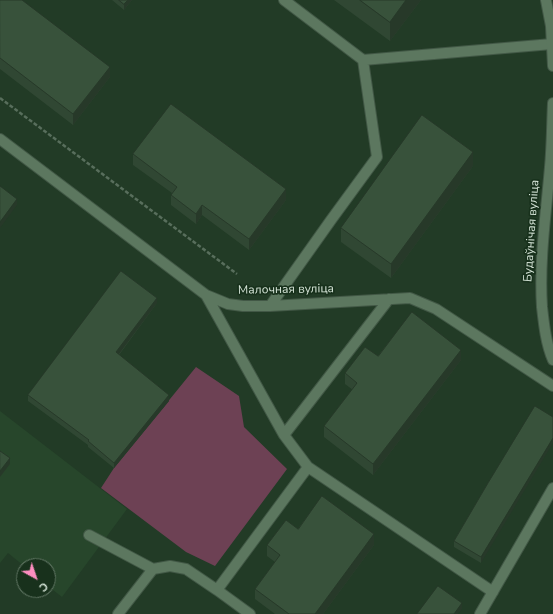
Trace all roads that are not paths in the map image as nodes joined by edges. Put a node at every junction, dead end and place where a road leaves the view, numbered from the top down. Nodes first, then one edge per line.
1 (284, 0) edge
2 (546, 0) edge
3 (552, 44) junction
4 (363, 60) junction
5 (553, 66) edge
6 (553, 103) edge
7 (0, 139) edge
8 (206, 295) junction
9 (389, 299) junction
10 (270, 306) junction
11 (553, 360) edge
12 (553, 386) edge
13 (284, 434) junction
14 (308, 467) junction
15 (553, 488) edge
16 (89, 536) dead end
17 (153, 569) junction
18 (217, 590) junction
19 (493, 592) junction
20 (118, 614) edge
21 (250, 614) edge
22 (480, 614) edge

1 - 4 street
2 - 3 street
3 - 4 street
3 - 5 street
4 - 10 street
6 - 11 street, Будаўнічая вуліца
7 - 8 street, Малочная вуліца
8 - 10 street, Малочная вуліца
8 - 13 street
9 - 10 street, Малочная вуліца
9 - 12 street, Малочная вуліца
9 - 13 street
13 - 14 street
14 - 18 street
14 - 19 street
15 - 19 street
16 - 17 street
17 - 18 street
17 - 20 street
18 - 21 street
19 - 22 street

